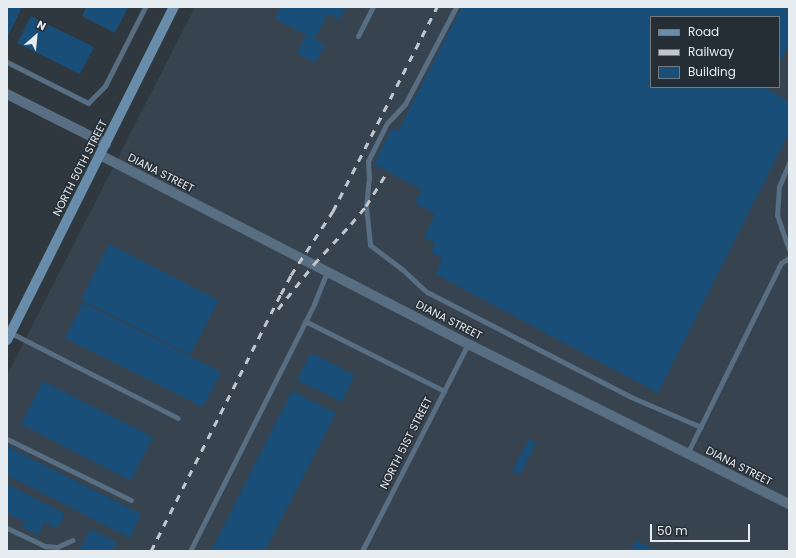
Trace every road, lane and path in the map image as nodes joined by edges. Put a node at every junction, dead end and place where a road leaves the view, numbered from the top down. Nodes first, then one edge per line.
1 (145, 7) edge
2 (174, 7) edge
3 (373, 7) edge
4 (456, 7) edge
5 (358, 36) dead end
6 (7, 62) edge
7 (7, 94) edge
8 (106, 144) junction
9 (100, 155) junction
10 (789, 163) edge
11 (789, 249) edge
12 (789, 258) edge
13 (327, 271) junction
14 (305, 321) junction
15 (9, 336) edge
16 (468, 344) junction
17 (444, 391) junction
18 (178, 418) dead end
19 (701, 427) junction
20 (7, 439) edge
21 (688, 454) junction
22 (131, 500) dead end
23 (789, 504) edge
24 (7, 528) edge
25 (73, 540) dead end
26 (190, 551) edge
27 (362, 551) edge

1 - 6 lane
2 - 8 street, NORTH 50TH STREET
3 - 5 lane
4 - 19 lane
7 - 8 street
8 - 9 street, NORTH 50TH STREET
9 - 13 street, DIANA STREET
9 - 15 street, NORTH 50TH STREET
10 - 11 lane
12 - 19 lane
13 - 14 lane
13 - 16 street, DIANA STREET
14 - 17 lane
14 - 26 lane
15 - 18 lane
16 - 17 lane, NORTH 51ST STREET
16 - 21 street, DIANA STREET
17 - 27 lane, NORTH 51ST STREET
19 - 21 lane
20 - 22 lane
21 - 23 street, DIANA STREET
24 - 25 lane

